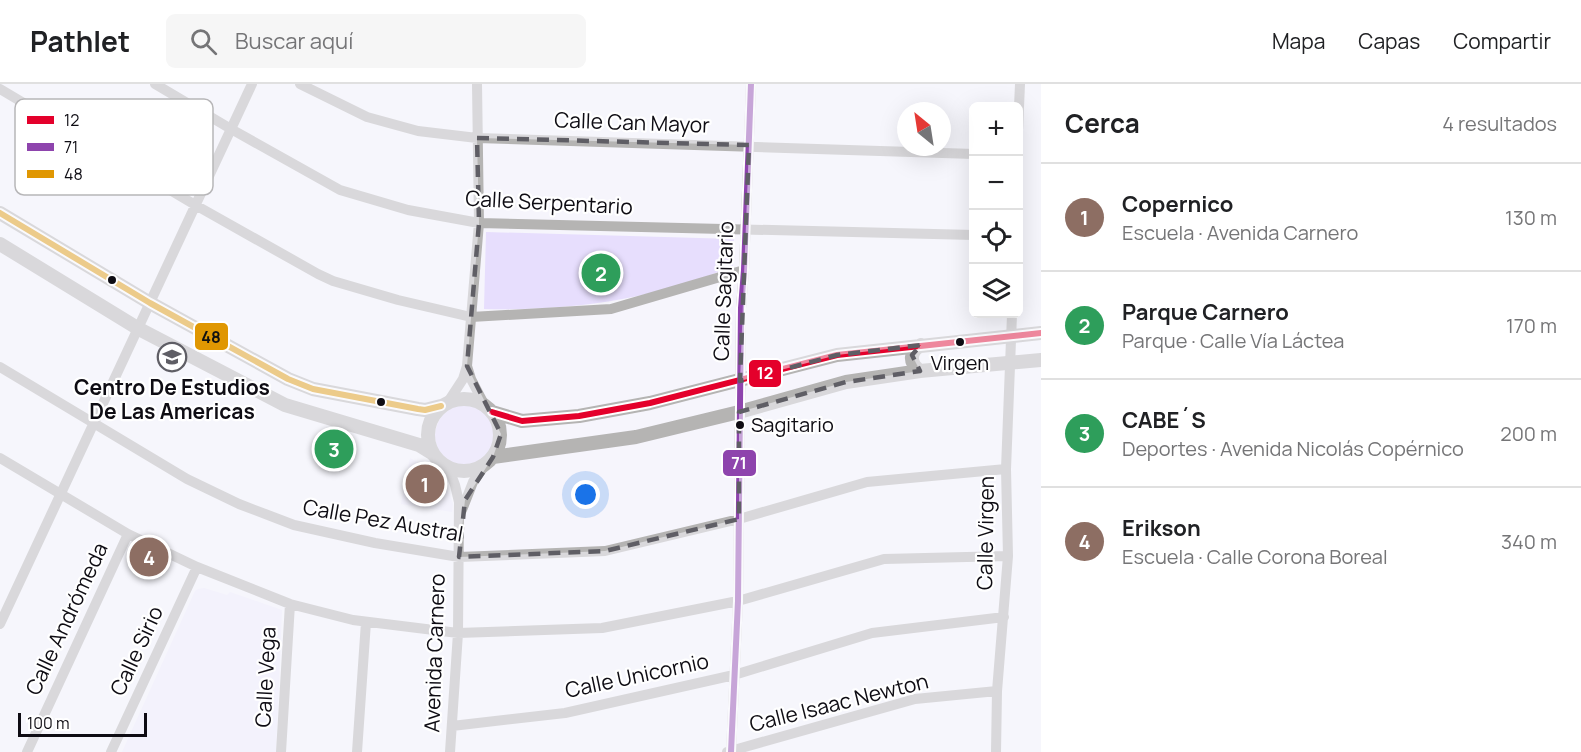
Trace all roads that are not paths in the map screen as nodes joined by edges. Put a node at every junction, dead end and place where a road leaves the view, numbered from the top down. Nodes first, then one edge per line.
1 (155, 84) edge
2 (252, 84) edge
3 (300, 84) edge
4 (477, 84) edge
5 (751, 84) edge
6 (1020, 84) edge
7 (0, 89) edge
8 (17, 99) edge
9 (180, 99) edge
10 (1019, 102) edge
11 (213, 118) edge
12 (231, 129) junction
13 (477, 138) junction
14 (749, 145) junction
15 (969, 154) edge
16 (213, 170) edge
17 (178, 195) edge
18 (202, 195) edge
19 (197, 206) junction
20 (0, 213) edge
21 (479, 223) junction
22 (746, 230) junction
23 (969, 236) edge
24 (0, 244) edge
25 (744, 270) junction
26 (150, 303) junction
27 (471, 317) junction
28 (1012, 318) edge
29 (139, 329) junction
30 (1041, 333) edge
31 (1011, 337) junction
32 (921, 345) junction
33 (1041, 360) edge
34 (1010, 363) junction
35 (467, 366) junction
36 (0, 367) edge
37 (920, 371) junction
38 (740, 381) junction
39 (445, 404) junction
40 (488, 408) junction
41 (739, 412) junction
42 (95, 423) junction
43 (432, 453) junction
44 (0, 458) edge
45 (489, 461) junction
46 (449, 469) junction
47 (1006, 470) junction
48 (61, 494) junction
49 (459, 519) junction
50 (739, 519) junction
51 (128, 534) junction
52 (1008, 556) junction
53 (459, 557) junction
54 (197, 567) junction
55 (738, 601) junction
56 (290, 603) junction
57 (1004, 616) junction
58 (366, 622) junction
59 (0, 624) edge
60 (458, 633) junction
61 (734, 675) junction
62 (997, 691) junction
63 (452, 726) junction
64 (27, 752) edge
65 (111, 752) edge
66 (281, 752) edge
67 (357, 752) edge
68 (450, 752) edge
69 (730, 752) edge
70 (996, 752) edge

1 - 9 street, Calle Serpentario
2 - 12 street
3 - 13 street, Calle Can Mayor
4 - 13 street
5 - 14 street, Calle Sagitario
6 - 10 street
7 - 8 street
11 - 12 street, Calle Serpentario
12 - 16 street
12 - 21 street, Calle Serpentario
13 - 14 street, Calle Can Mayor
13 - 21 street
14 - 15 street, Calle Can Mayor
14 - 22 street, Calle Sagitario
17 - 19 street
18 - 19 street
19 - 26 street
19 - 27 street
20 - 26 main road
21 - 22 street, Calle Serpentario
21 - 27 street
22 - 23 street, Calle Serpentario
22 - 25 street, Calle Sagitario
24 - 29 main road
25 - 27 street
25 - 38 street, Calle Sagitario
26 - 29 street
26 - 39 main road
27 - 35 street
28 - 31 street, Calle Virgen
29 - 42 street
29 - 43 main road
30 - 31 main road
31 - 32 main road
31 - 34 street, Calle Virgen
32 - 37 main road
32 - 38 main road
33 - 34 main road
34 - 37 main road
34 - 47 street, Calle Virgen
35 - 39 street
35 - 40 street
36 - 42 street, Calle Pez Austral
37 - 41 main road
38 - 40 main road
38 - 41 street, Calle Sagitario
39 - 40 main road
39 - 43 main road
40 - 45 main road
41 - 45 main road
41 - 50 street, Calle Sagitario
42 - 48 street
42 - 53 street, Calle Pez Austral
43 - 46 main road
44 - 48 street
45 - 46 main road
45 - 49 street, Avenida Carnero
46 - 49 street, Avenida Carnero
47 - 50 street, Calle Pez Austral
47 - 52 street, Calle Virgen
48 - 51 street
48 - 59 street
49 - 53 street, Avenida Carnero
50 - 53 street, Calle Pez Austral
50 - 55 street, Calle Sagitario
51 - 54 street
51 - 64 street, Calle Andrómeda
52 - 55 street
52 - 57 street, Calle Virgen
53 - 60 street, Avenida Carnero
54 - 56 street
54 - 65 street, Calle Sirio
55 - 60 street
55 - 61 street, Calle Sagitario
56 - 58 street
56 - 66 street, Calle Vega
57 - 61 street, Calle Unicornio
57 - 62 street, Calle Virgen
58 - 60 street
58 - 67 street
60 - 63 street, Avenida Carnero
61 - 63 street, Calle Unicornio
61 - 69 street, Calle Sagitario
62 - 69 street, Calle Isaac Newton
62 - 70 street, Calle Virgen
63 - 68 street, Avenida Carnero

